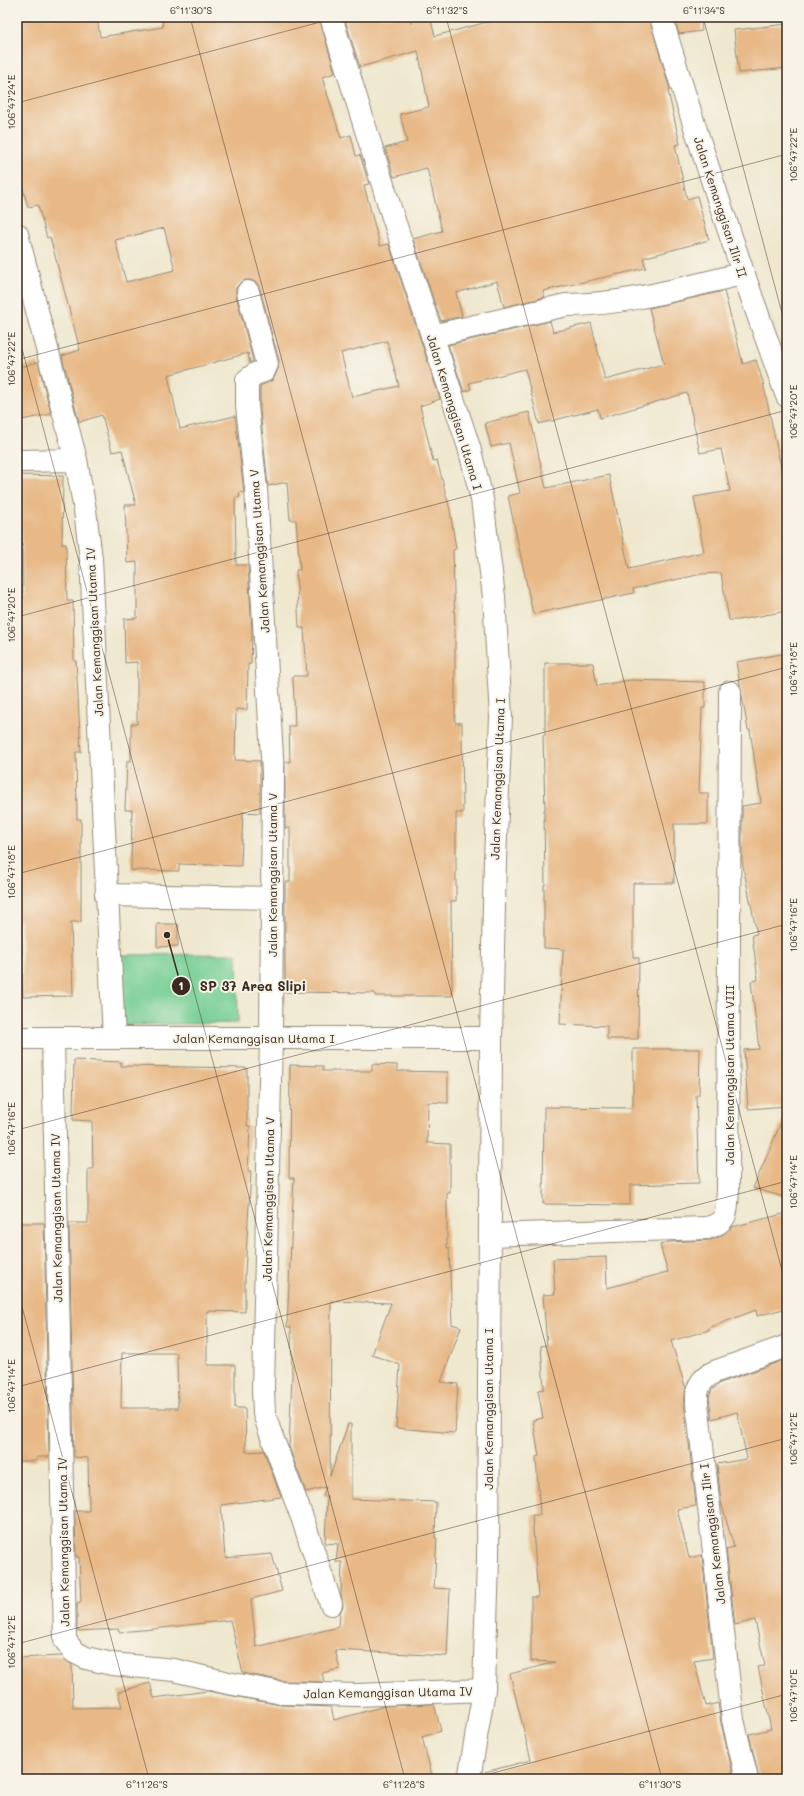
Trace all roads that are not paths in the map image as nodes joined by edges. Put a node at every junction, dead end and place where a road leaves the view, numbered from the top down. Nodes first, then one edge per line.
1 (331, 17) edge
2 (661, 17) edge
3 (17, 234) edge
4 (742, 274) junction
5 (248, 292) dead end
6 (432, 336) junction
7 (787, 396) edge
8 (76, 460) junction
9 (17, 461) edge
10 (730, 692) dead end
11 (106, 895) junction
12 (272, 898) junction
13 (17, 1038) edge
14 (53, 1038) junction
15 (114, 1038) junction
16 (271, 1038) junction
17 (491, 1038) junction
18 (490, 1235) junction
19 (787, 1346) edge
20 (331, 1604) dead end
21 (484, 1690) junction
22 (469, 1779) edge
23 (747, 1779) edge

1 - 6 street, Jalan Kemanggisan Utama I
2 - 4 street, Jalan Kemanggisan Ilir II
3 - 8 street, Jalan Kemanggisan Utama IV
4 - 6 street
4 - 7 street, Jalan Kemanggisan Ilir II
5 - 12 street, Jalan Kemanggisan Utama V
6 - 17 street, Jalan Kemanggisan Utama I
8 - 9 street
8 - 11 street, Jalan Kemanggisan Utama IV
10 - 18 street, Jalan Kemanggisan Utama VIII
11 - 12 street
11 - 15 street, Jalan Kemanggisan Utama IV
12 - 16 street, Jalan Kemanggisan Utama V
13 - 14 street, Jalan Kemanggisan Utama I
14 - 15 street, Jalan Kemanggisan Utama I
14 - 21 street, Jalan Kemanggisan Utama IV
15 - 16 street, Jalan Kemanggisan Utama I
16 - 17 street, Jalan Kemanggisan Utama I
16 - 20 street, Jalan Kemanggisan Utama V
17 - 18 street, Jalan Kemanggisan Utama I
18 - 21 street, Jalan Kemanggisan Utama I
19 - 23 street, Jalan Kemanggisan Ilir I
21 - 22 street, Jalan Kemanggisan Utama I

